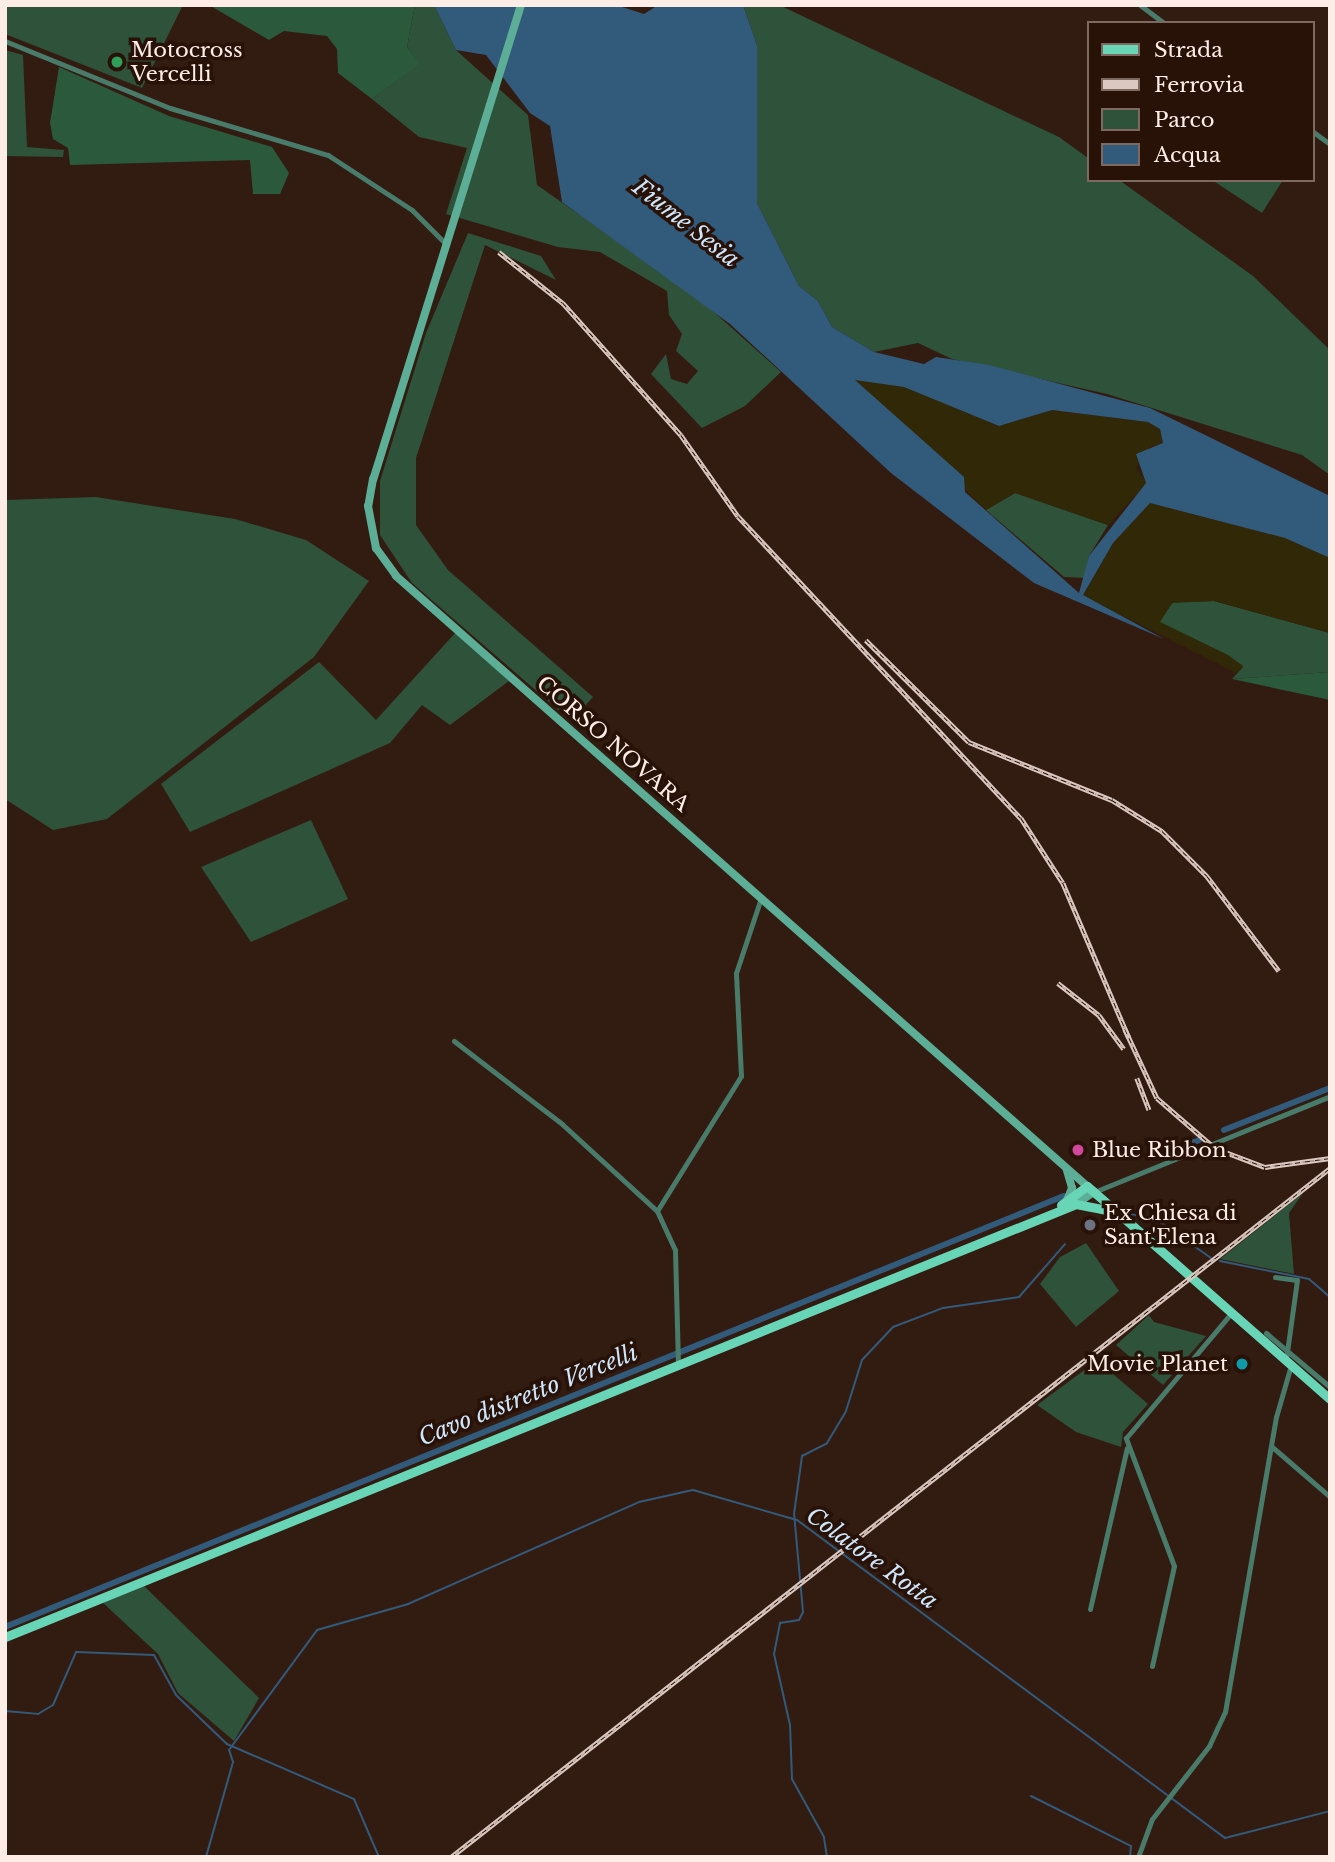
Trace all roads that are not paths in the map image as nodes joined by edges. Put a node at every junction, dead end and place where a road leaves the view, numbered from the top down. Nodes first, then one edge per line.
1 (522, 5) edge
2 (1139, 5) edge
3 (1161, 21) edge
4 (5, 41) edge
5 (1314, 132) edge
6 (1330, 144) edge
7 (447, 245) junction
8 (761, 898) junction
9 (454, 1041) dead end
10 (1330, 1096) edge
11 (1066, 1167) junction
12 (1090, 1189) junction
13 (1071, 1203) junction
14 (657, 1210) junction
15 (1117, 1212) junction
16 (1275, 1277) dead end
17 (1232, 1312) junction
18 (1266, 1333) dead end
19 (1288, 1359) junction
20 (677, 1361) junction
21 (1330, 1387) edge
22 (1330, 1399) edge
23 (1271, 1446) junction
24 (1127, 1448) junction
25 (1330, 1497) edge
26 (1090, 1609) dead end
27 (5, 1637) edge
28 (1152, 1667) dead end
29 (1138, 1857) edge

1 - 7 main road, CORSO NOVARA
2 - 3 street
4 - 7 street
5 - 6 street
7 - 8 main road, CORSO NOVARA
8 - 11 main road, CORSO NOVARA
8 - 14 street
9 - 14 street
10 - 12 street
11 - 12 main road, CORSO NOVARA
11 - 13 main road
12 - 13 main road
12 - 15 main road, CORSO NOVARA
13 - 15 main road
13 - 20 main road
14 - 20 street
15 - 17 main road, CORSO NOVARA
16 - 19 street
17 - 19 main road, CORSO NOVARA
17 - 24 street
18 - 19 street
19 - 21 street
19 - 22 main road, CORSO NOVARA
19 - 23 street
20 - 27 main road
23 - 25 street
23 - 29 street
24 - 26 street
24 - 28 street

